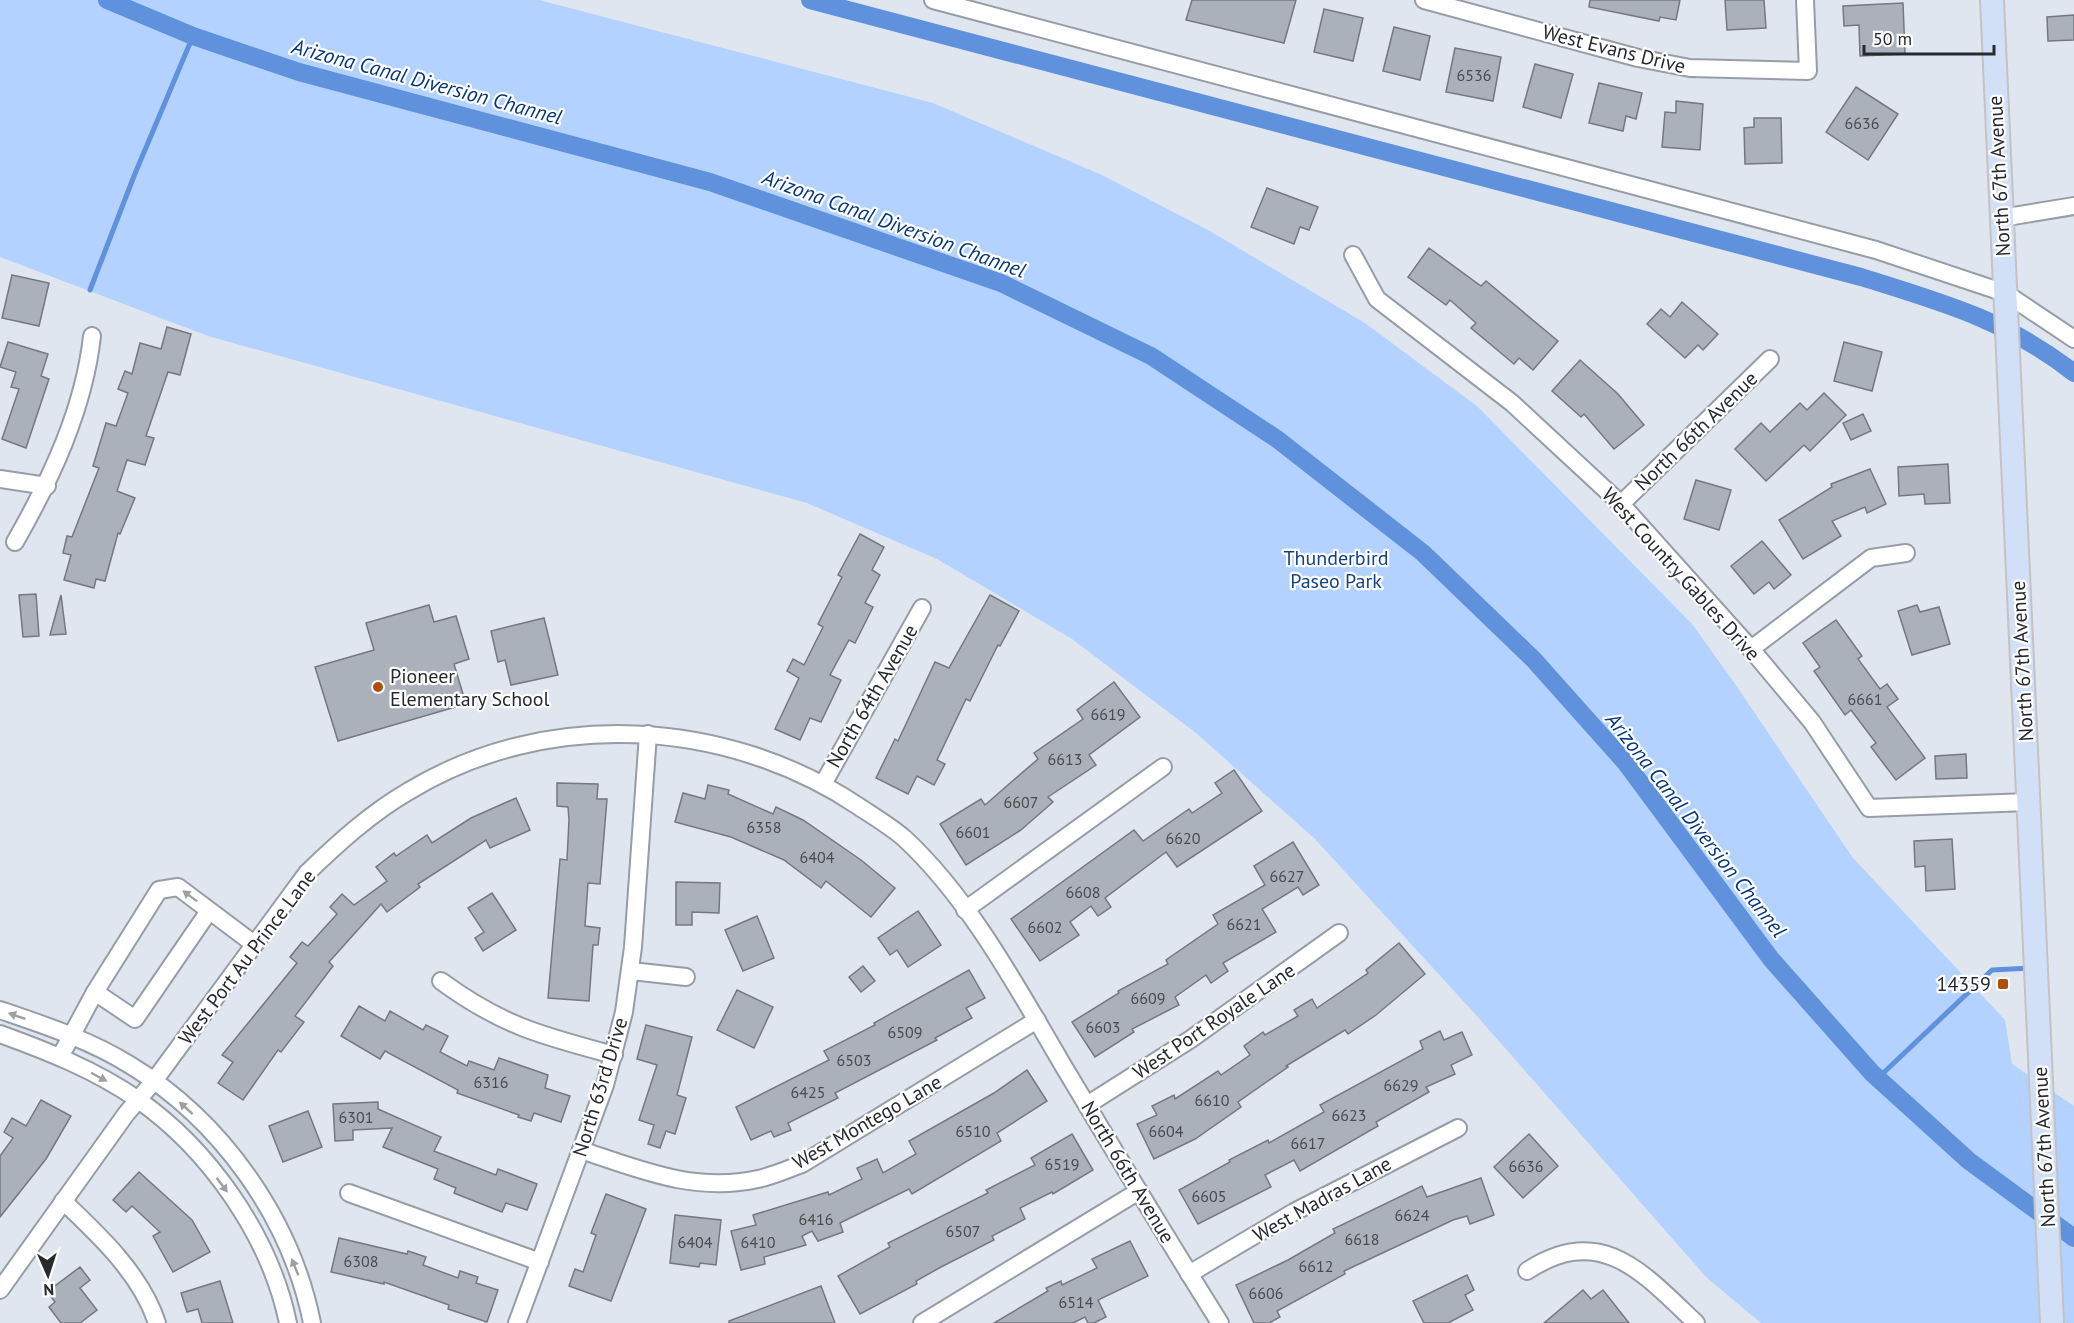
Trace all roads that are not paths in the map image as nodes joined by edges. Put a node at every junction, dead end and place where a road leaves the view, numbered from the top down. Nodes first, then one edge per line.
1 (933, 0) edge
2 (1424, 0) edge
3 (1805, 0) edge
4 (1992, 0) edge
5 (2074, 206) edge
6 (2001, 218) junction
7 (1353, 255) dead end
8 (2005, 293) junction
9 (92, 336) dead end
10 (2074, 339) edge
11 (1770, 359) dead end
12 (0, 480) edge
13 (47, 486) junction
14 (1621, 504) junction
15 (15, 542) dead end
16 (1906, 553) dead end
17 (922, 609) dead end
18 (1751, 649) junction
19 (648, 734) junction
20 (1163, 767) dead end
21 (823, 784) junction
22 (2028, 802) junction
23 (965, 910) junction
24 (209, 911) junction
25 (1339, 933) dead end
26 (254, 944) junction
27 (631, 971) junction
28 (686, 977) dead end
29 (441, 981) dead end
30 (94, 992) junction
31 (0, 1010) edge
32 (1037, 1020) junction
33 (0, 1034) edge
34 (71, 1036) junction
35 (614, 1055) junction
36 (60, 1057) junction
37 (154, 1081) junction
38 (137, 1099) junction
39 (1087, 1105) junction
40 (1458, 1128) dead end
41 (581, 1150) junction
42 (1139, 1191) junction
43 (349, 1193) dead end
44 (63, 1201) junction
45 (540, 1263) junction
46 (1527, 1271) dead end
47 (1189, 1274) junction
48 (0, 1290) edge
49 (158, 1323) edge
50 (288, 1323) edge
51 (312, 1323) edge
52 (517, 1323) edge
53 (922, 1323) edge
54 (1220, 1323) edge
55 (1696, 1323) edge
56 (2052, 1323) edge

1 - 8 street
2 - 3 street, West Evans Drive
4 - 6 main road, North 67th Avenue
5 - 6 street
6 - 8 main road, North 67th Avenue
7 - 14 street, West Country Gables Drive
8 - 10 street
8 - 22 main road, North 67th Avenue
9 - 13 street
11 - 14 street, North 66th Avenue
12 - 13 street
13 - 15 street
14 - 18 street, West Country Gables Drive
16 - 18 street
17 - 21 street, North 64th Avenue
18 - 22 street, West Country Gables Drive
19 - 21 street, West Port Au Prince Lane
19 - 26 street, West Port Au Prince Lane
19 - 27 street, North 63rd Drive
20 - 23 street
21 - 23 street, West Port Au Prince Lane
22 - 56 main road, North 67th Avenue
23 - 32 street, West Port Au Prince Lane
24 - 26 street
24 -> 30 street
24 - 30 street
25 - 39 street, West Port Royale Lane
26 - 37 street, West Port Au Prince Lane
27 - 28 street
27 - 35 street, North 63rd Drive
29 - 35 street
30 - 34 street
34 -> 31 street
32 - 39 street, North 66th Avenue
32 - 41 street, West Montego Lane
33 - 36 street
34 - 36 street
34 - 37 street
35 - 41 street, North 63rd Drive
36 -> 38 street
37 - 38 street, West Port Au Prince Lane
51 -> 37 street
38 - 44 street, West Port Au Prince Lane
38 -> 50 street
39 - 42 street, North 66th Avenue
40 - 47 street, West Madras Lane
41 - 45 street, North 63rd Drive
42 - 47 street, North 66th Avenue
42 - 53 street
43 - 45 street
44 - 48 street, West Port Au Prince Lane
44 - 49 street
45 - 52 street, North 63rd Drive
46 - 55 street
47 - 54 street, North 66th Avenue

